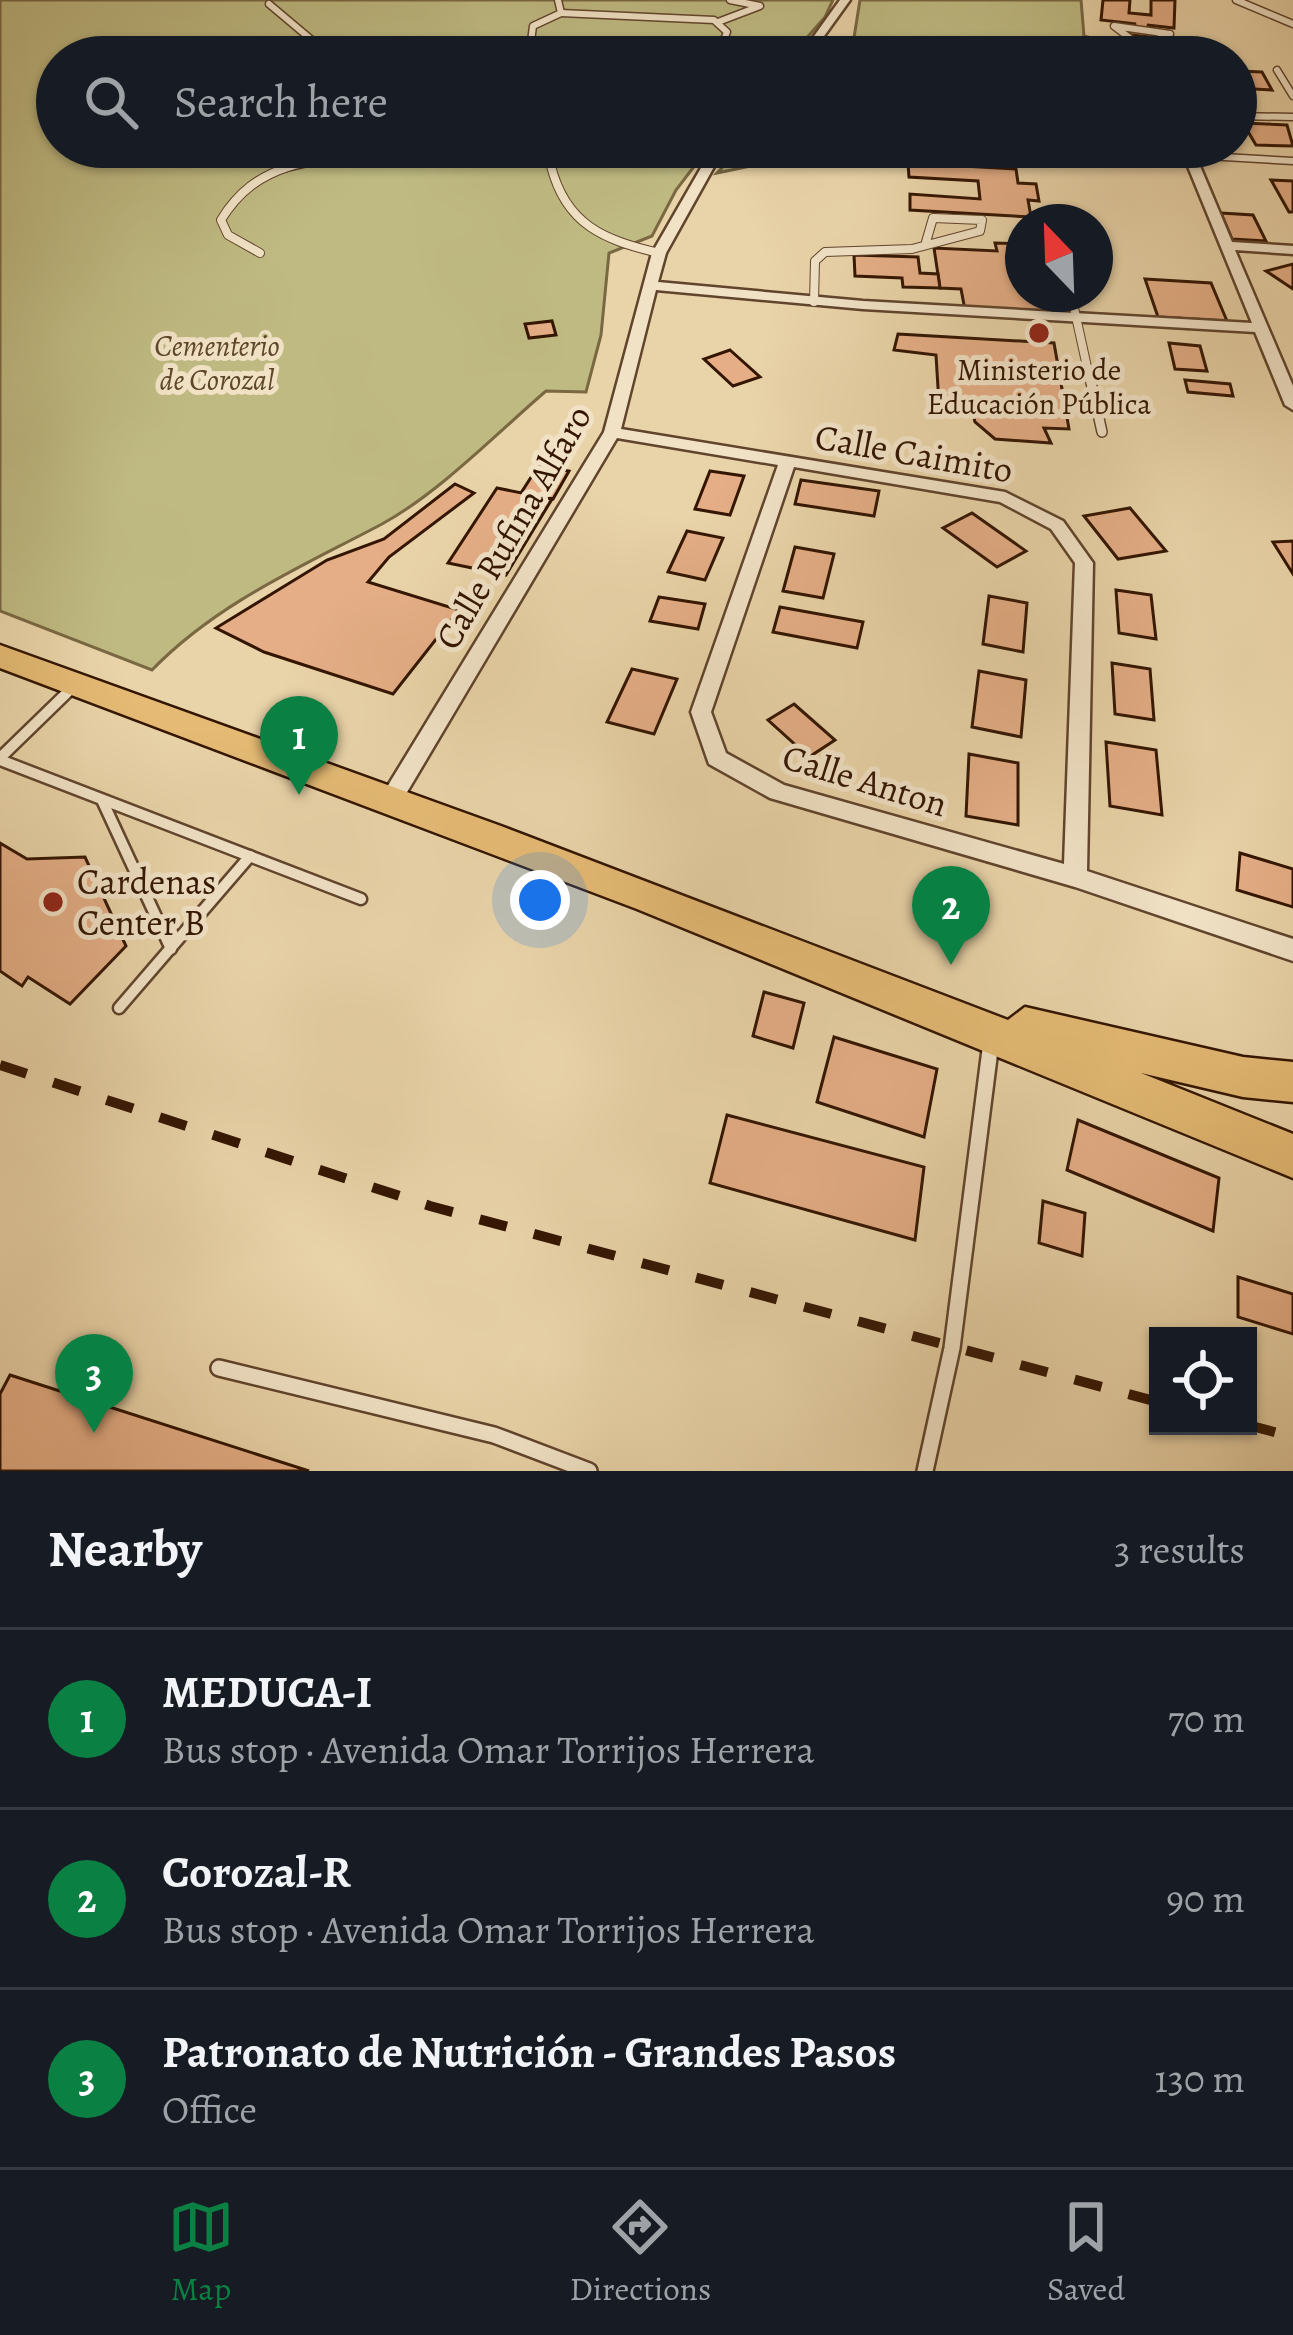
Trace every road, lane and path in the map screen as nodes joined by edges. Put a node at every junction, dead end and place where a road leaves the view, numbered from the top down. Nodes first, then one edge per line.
1 (558, 0) edge
2 (730, 0) edge
3 (845, 0) edge
4 (1236, 0) edge
5 (269, 4) dead end
6 (561, 13) junction
7 (718, 22) junction
8 (1293, 24) edge
9 (307, 36) edge
10 (532, 36) edge
11 (725, 36) edge
12 (819, 36) edge
13 (1119, 36) edge
14 (1167, 36) edge
15 (1277, 70) dead end
16 (1293, 96) edge
17 (1257, 116) edge
18 (1293, 117) edge
19 (1257, 159) edge
20 (1293, 161) edge
21 (288, 168) edge
22 (550, 168) edge
23 (707, 168) edge
24 (1194, 168) edge
25 (926, 242) junction
26 (1226, 245) junction
27 (1293, 250) edge
28 (260, 253) dead end
29 (658, 253) junction
30 (648, 285) junction
31 (814, 302) junction
32 (1075, 312) edge
33 (1076, 317) junction
34 (1260, 328) junction
35 (1292, 400) edge
36 (612, 432) junction
37 (1102, 432) dead end
38 (787, 463) junction
39 (0, 656) edge
40 (77, 684) junction
41 (0, 759) edge
42 (392, 798) junction
43 (102, 800) junction
44 (250, 856) junction
45 (1075, 877) junction
46 (361, 899) dead end
47 (171, 949) junction
48 (1293, 950) edge
49 (934, 1005) junction
50 (119, 1009) dead end
51 (993, 1030) junction
52 (1293, 1082) edge
53 (1293, 1156) edge
54 (219, 1368) dead end
55 (589, 1471) edge
56 (926, 1471) edge

1 - 6 lane
2 - 7 lane
3 - 12 street
4 - 8 lane
5 - 9 lane
6 - 7 lane
6 - 10 lane
7 - 11 lane
13 - 14 lane
15 - 16 lane
17 - 18 lane
19 - 20 lane
21 - 28 lane
22 - 29 lane
23 - 29 street, Calle Rufina Alfaro
24 - 26 street
25 - 25 lane
25 - 31 lane
26 - 27 street
26 - 34 street
29 - 30 street, Calle Rufina Alfaro
30 - 31 street
30 - 36 street, Calle Rufina Alfaro
31 - 33 street
32 - 33 lane
33 - 34 street
33 - 37 lane
34 - 35 street
36 - 38 street, Calle Caimito
36 - 42 street, Calle Rufina Alfaro
38 - 45 street, Calle Caimito
38 - 45 street, Calle Anton
39 - 40 main road
40 - 41 lane
40 - 42 main road
41 - 43 lane
42 - 49 main road
43 - 44 lane
43 - 47 lane
44 - 46 lane
44 - 47 lane
45 - 48 street, Calle Anton
47 - 50 lane
49 - 51 main road
49 - 52 main road
51 - 53 main road
51 - 56 lane
54 - 55 lane

